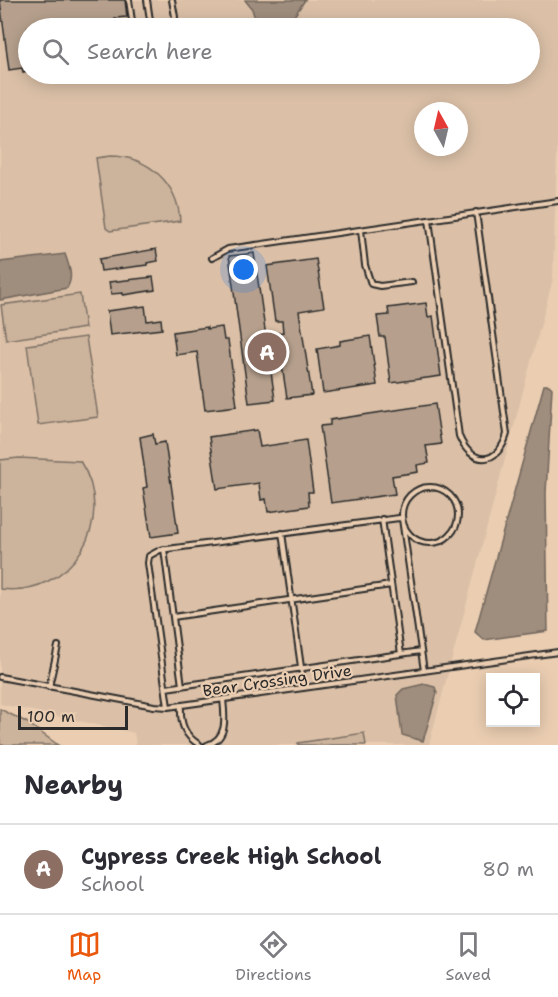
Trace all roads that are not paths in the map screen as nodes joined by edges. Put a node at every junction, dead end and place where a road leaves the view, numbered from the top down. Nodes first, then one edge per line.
1 (129, 0) edge
2 (147, 0) edge
3 (172, 0) edge
4 (132, 18) edge
5 (150, 18) edge
6 (175, 18) edge
7 (558, 201) edge
8 (476, 212) junction
9 (429, 220) junction
10 (361, 230) junction
11 (212, 258) dead end
12 (411, 282) dead end
13 (382, 519) junction
14 (402, 519) junction
15 (282, 533) junction
16 (164, 549) junction
17 (391, 585) junction
18 (292, 600) junction
19 (173, 617) junction
20 (58, 646) dead end
21 (421, 651) junction
22 (558, 652) edge
23 (401, 654) junction
24 (302, 669) junction
25 (424, 671) junction
26 (0, 677) edge
27 (182, 686) junction
28 (49, 687) junction
29 (166, 688) junction
30 (304, 688) junction
31 (223, 699) junction
32 (182, 705) junction
33 (168, 707) junction
34 (200, 745) edge
35 (207, 745) edge

1 - 4 lane
2 - 5 lane
3 - 6 lane
7 - 8 lane
8 - 9 lane
8 - 9 lane
9 - 10 lane
10 - 11 lane
10 - 12 lane
13 - 14 lane
13 - 15 lane
13 - 17 lane
14 - 14 lane
14 - 21 lane
15 - 16 lane
15 - 18 lane
16 - 19 lane
16 - 29 lane
17 - 18 lane
17 - 23 lane
18 - 19 lane
18 - 24 lane
19 - 27 lane
20 - 28 lane
21 - 23 lane
21 - 25 lane
22 - 25 lane, Bear Crossing Drive
23 - 24 lane
24 - 27 lane
24 - 30 lane
25 - 30 lane, Bear Crossing Drive
26 - 28 lane, Bear Crossing Drive
27 - 29 lane
28 - 33 lane, Bear Crossing Drive
29 - 33 lane
30 - 31 lane, Bear Crossing Drive
31 - 32 lane, Bear Crossing Drive
31 - 35 lane
32 - 33 lane, Bear Crossing Drive
32 - 34 lane

